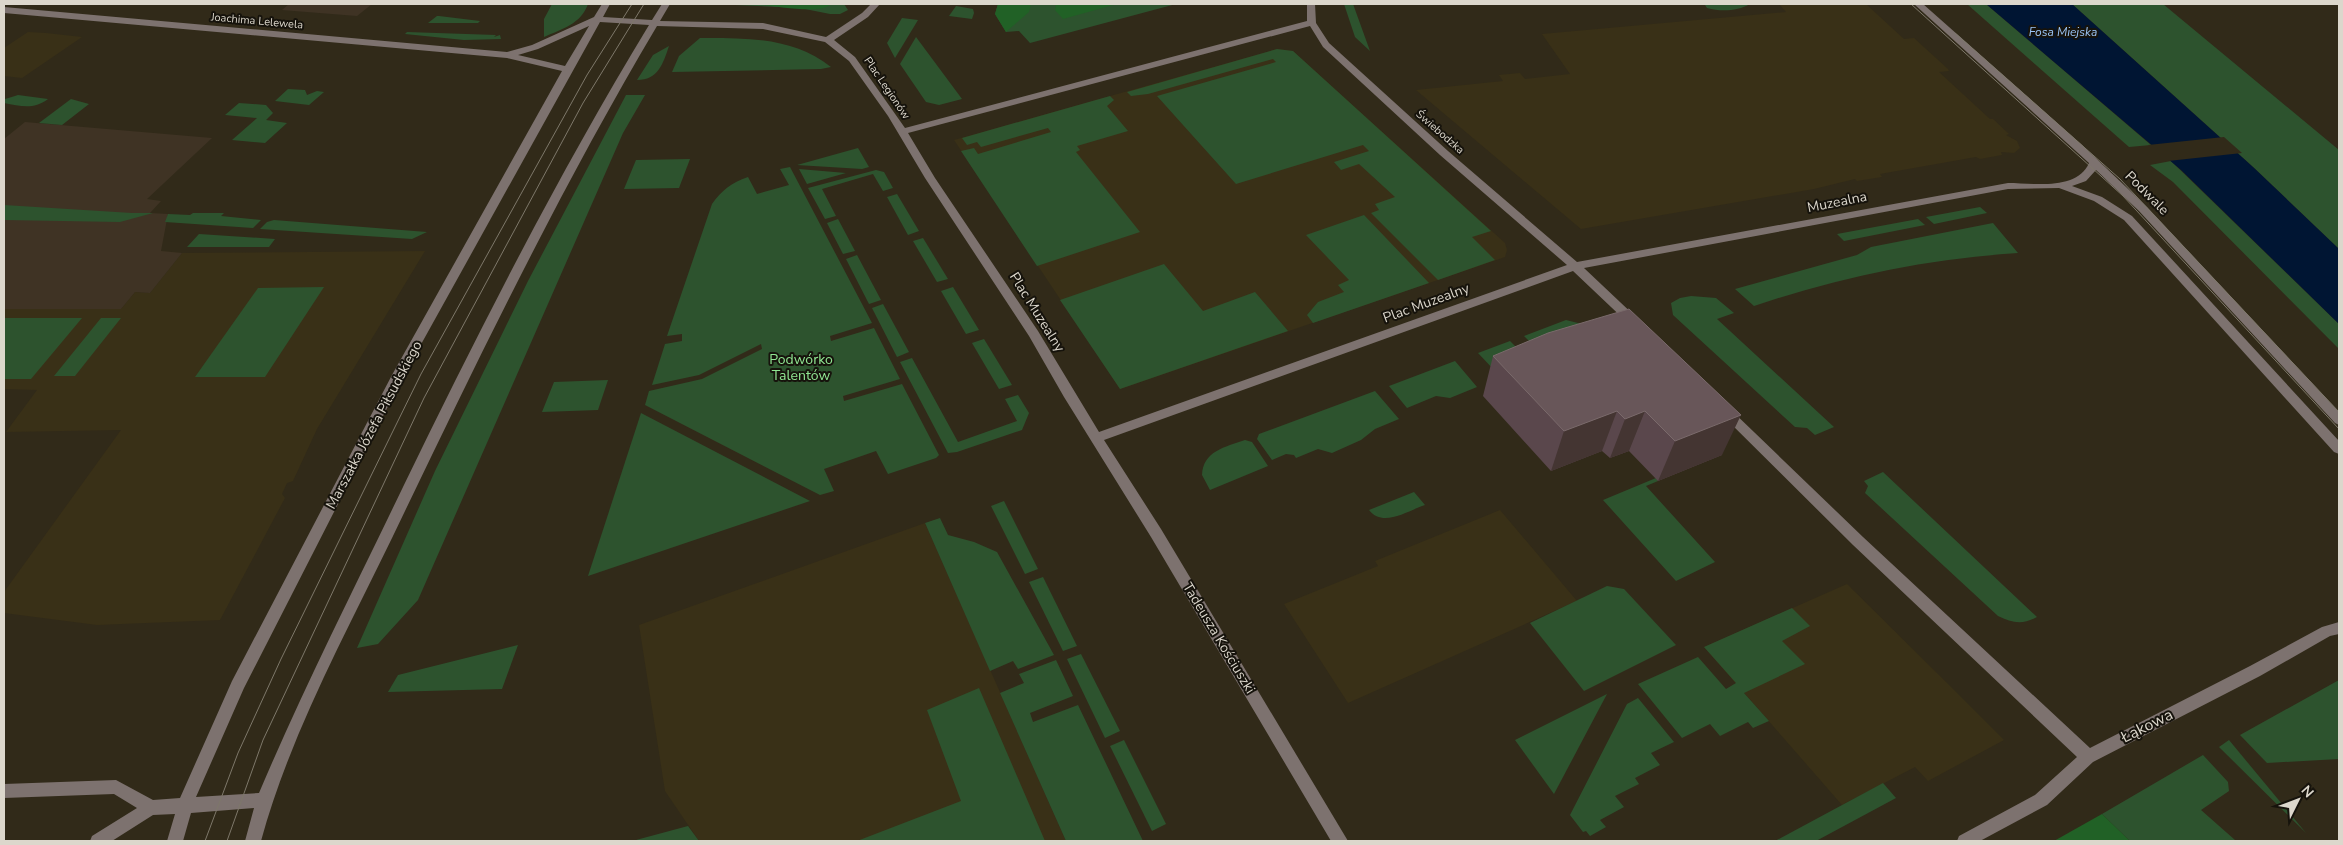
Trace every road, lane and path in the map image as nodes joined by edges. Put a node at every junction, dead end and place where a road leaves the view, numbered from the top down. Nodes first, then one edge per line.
1 (606, 4) edge
2 (666, 4) edge
3 (876, 4) edge
4 (1311, 4) edge
5 (1918, 4) edge
6 (4, 10) edge
7 (596, 19) junction
8 (656, 22) junction
9 (1312, 23) junction
10 (828, 40) junction
11 (507, 56) junction
12 (568, 69) junction
13 (902, 132) junction
14 (2094, 162) junction
15 (2057, 185) junction
16 (1575, 266) junction
17 (1644, 333) edge
18 (1713, 400) edge
19 (2339, 420) edge
20 (1094, 438) junction
21 (2339, 449) edge
22 (2339, 628) edge
23 (2088, 757) junction
24 (4, 791) edge
25 (264, 800) junction
26 (185, 805) junction
27 (151, 808) junction
28 (98, 841) edge
29 (175, 841) edge
30 (253, 841) edge
31 (1340, 841) edge
32 (1965, 841) edge

1 - 7 street
2 - 8 street
3 - 10 street
4 - 9 street, Świebodzka
5 - 14 street, Podwale
6 - 11 street, Joachima Lelewela
7 - 8 street, Plac Legionów
7 - 11 street, Joachima Lelewela
7 - 12 street, Marszałka Józefa Piłsudskiego
8 - 10 street, Plac Legionów
8 - 25 street
9 - 13 street
9 - 16 street, Świebodzka
10 - 13 street, Plac Legionów
11 - 12 street, Joachima Lelewela
12 - 26 street, Marszałka Józefa Piłsudskiego
13 - 20 street, Plac Muzealny
14 - 15 street, Muzealna
14 - 19 street, Podwale
15 - 16 street, Muzealna
15 - 21 street
16 - 17 street, Świebodzka
16 - 20 street, Plac Muzealny
18 - 23 street
20 - 31 street, Tadeusza Kościuszki
22 - 23 street, Łąkowa
23 - 32 street, Łąkowa
24 - 27 street
25 - 26 street
25 - 30 street
26 - 27 street
26 - 29 street, Marszałka Józefa Piłsudskiego
27 - 28 street

